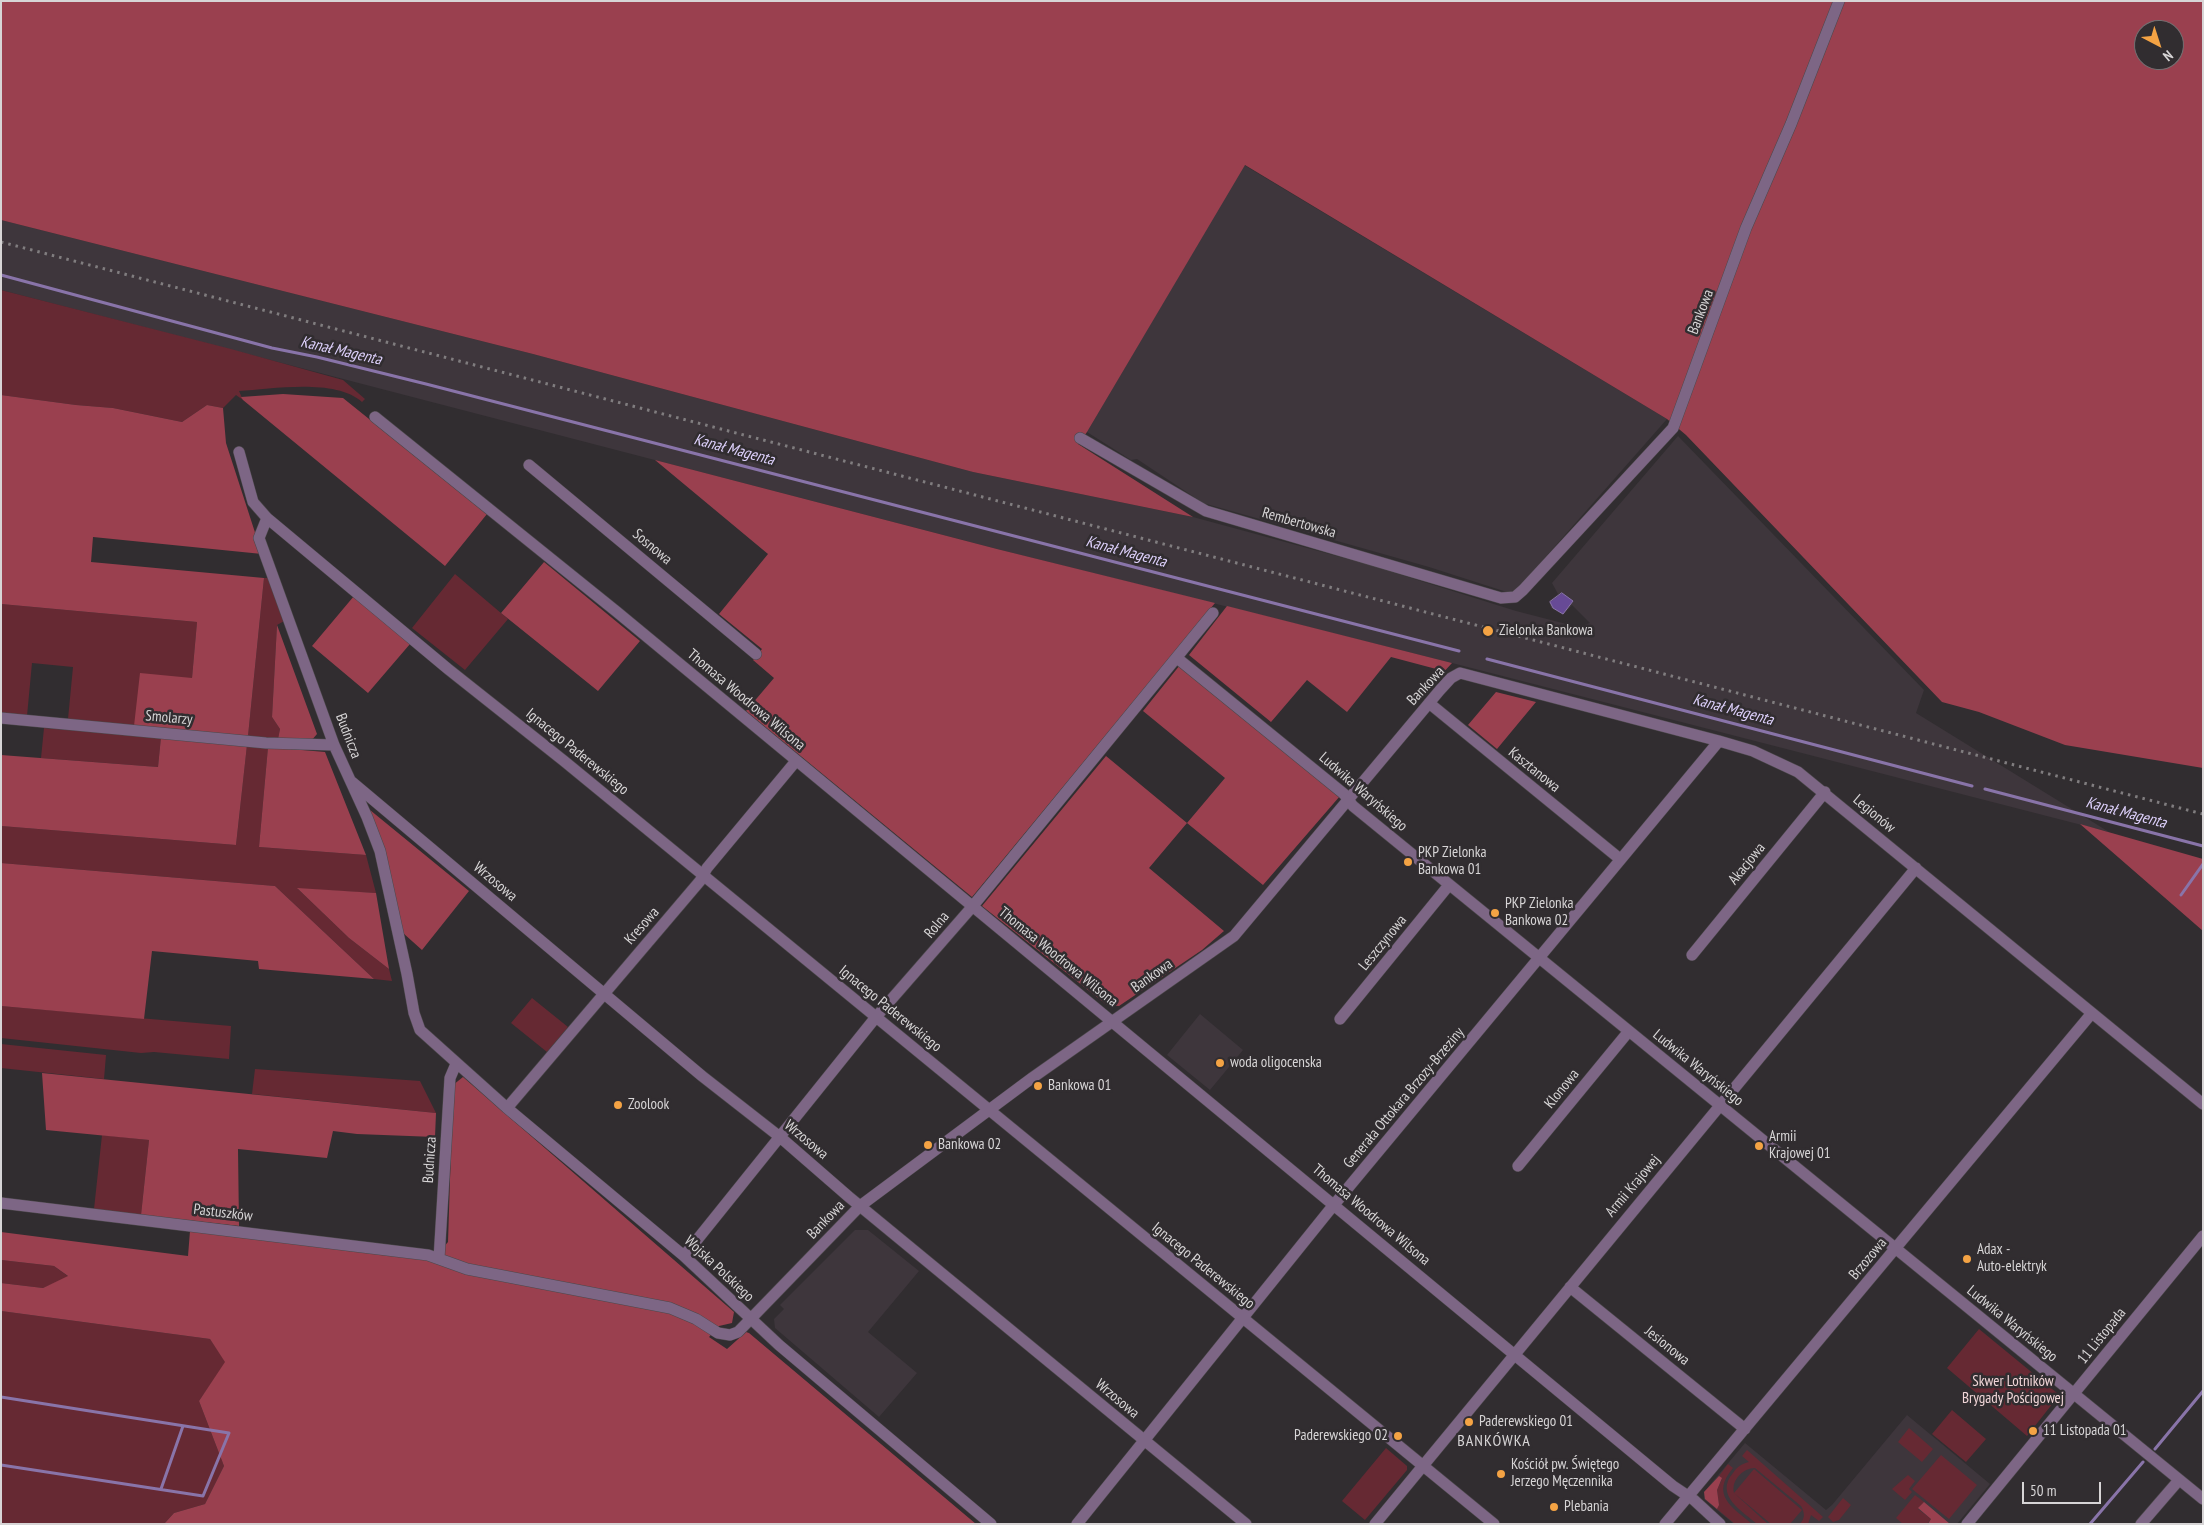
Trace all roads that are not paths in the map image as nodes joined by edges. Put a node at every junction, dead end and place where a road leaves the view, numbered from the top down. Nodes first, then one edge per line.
1 (1839, 1) edge
2 (374, 416) dead end
3 (1080, 438) dead end
4 (239, 452) dead end
5 (529, 465) dead end
6 (267, 518) junction
7 (1523, 590) joint
8 (1213, 613) dead end
9 (756, 654) dead end
10 (1177, 658) junction
11 (1460, 673) joint
12 (1429, 703) junction
13 (1, 718) edge
14 (1719, 741) junction
15 (334, 745) junction
16 (796, 761) junction
17 (348, 779) junction
18 (1825, 792) junction
19 (1348, 802) junction
20 (1620, 859) junction
21 (1916, 868) junction
22 (703, 875) junction
23 (1449, 885) junction
24 (972, 907) junction
25 (1692, 955) dead end
26 (1540, 958) junction
27 (604, 993) junction
28 (2092, 1013) junction
29 (876, 1017) junction
30 (1340, 1020) dead end
31 (1113, 1021) junction
32 (1629, 1031) junction
33 (426, 1038) joint
34 (456, 1064) junction
35 (2203, 1104) edge
36 (1720, 1105) junction
37 (507, 1108) junction
38 (989, 1109) junction
39 (780, 1137) junction
40 (1518, 1166) dead end
41 (1, 1203) edge
42 (1335, 1204) junction
43 (860, 1206) junction
44 (2203, 1236) edge
45 (1896, 1249) junction
46 (684, 1256) junction
47 (439, 1259) junction
48 (1570, 1286) junction
49 (1242, 1317) junction
50 (751, 1319) junction
51 (1515, 1354) junction
52 (2074, 1394) junction
53 (1745, 1429) junction
54 (1144, 1440) junction
55 (1423, 1466) junction
56 (2179, 1480) junction
57 (1688, 1497) junction
58 (2203, 1499) edge
59 (992, 1524) edge
60 (1076, 1524) edge
61 (1246, 1524) edge
62 (1375, 1524) edge
63 (1494, 1524) edge
64 (1665, 1524) edge
65 (1720, 1524) edge
66 (1967, 1524) edge
67 (2141, 1524) edge

1 - 7 street, Bankowa
2 - 16 street, Thomasa Woodrowa Wilsona
3 - 7 street, Rembertowska
4 - 6 street
5 - 9 street, Sosnowa
6 - 15 street, Budnicza
6 - 22 street, Ignacego Paderewskiego
8 - 10 street, Rolna
10 - 19 street, Ludwika Waryńskiego
10 - 24 street, Rolna
11 - 12 street, Bankowa
11 - 14 street, Legionów
12 - 19 street, Bankowa
12 - 20 street, Kasztanowa
13 - 15 street, Smolarzy
14 - 18 street, Legionów
14 - 20 street, Generała Ottokara Brzozy-Brzeziny
15 - 17 street, Budnicza
16 - 22 street, Kresowa
16 - 24 street, Thomasa Woodrowa Wilsona
17 - 27 street, Wrzosowa
17 - 33 street, Budnicza
18 - 21 street, Legionów
18 - 25 street, Akacjowa
19 - 23 street, Ludwika Waryńskiego
19 - 31 street, Bankowa
20 - 26 street, Generała Ottokara Brzozy-Brzeziny
21 - 28 street, Legionów
21 - 36 street, Armii Krajowej
22 - 27 street, Kresowa
22 - 29 street, Ignacego Paderewskiego
23 - 26 street, Ludwika Waryńskiego
23 - 30 street, Leszczynowa
24 - 29 street, Rolna
24 - 31 street, Thomasa Woodrowa Wilsona
26 - 32 street, Ludwika Waryńskiego
26 - 42 street, Generała Ottokara Brzozy-Brzeziny
27 - 37 street, Kresowa
27 - 39 street, Wrzosowa
28 - 35 street, Legionów
28 - 45 street, Brzozowa
29 - 38 street, Ignacego Paderewskiego
29 - 39 street, Rolna
31 - 38 street, Bankowa
31 - 42 street, Thomasa Woodrowa Wilsona
32 - 36 street, Ludwika Waryńskiego
32 - 40 street, Klonowa
33 - 34 street, Wojska Polskiego
34 - 37 street, Wojska Polskiego
34 - 47 street, Budnicza
36 - 45 street, Ludwika Waryńskiego
36 - 48 street, Armii Krajowej
37 - 46 street, Wojska Polskiego
38 - 43 street, Bankowa
38 - 49 street, Ignacego Paderewskiego
39 - 43 street, Wrzosowa
39 - 46 street, Rolna
41 - 47 street, Pastuszków
42 - 49 street, Generała Ottokara Brzozy-Brzeziny
42 - 51 street, Thomasa Woodrowa Wilsona
43 - 50 street, Bankowa
43 - 54 street, Wrzosowa
44 - 52 street, 11 Listopada
45 - 52 street, Ludwika Waryńskiego
45 - 53 street, Brzozowa
46 - 50 street, Wojska Polskiego
47 - 50 street, Pastuszków
48 - 51 street, Armii Krajowej
48 - 53 street, Jesionowa
49 - 54 street, Generała Ottokara Brzozy-Brzeziny
49 - 55 street, Ignacego Paderewskiego
50 - 59 street, Wojska Polskiego
51 - 55 street, Armii Krajowej
51 - 57 street, Thomasa Woodrowa Wilsona
52 - 56 street, Ludwika Waryńskiego
52 - 66 street, 11 Listopada
53 - 57 street, Brzozowa
54 - 60 street, Generała Ottokara Brzozy-Brzeziny
54 - 61 street, Wrzosowa
55 - 62 street, Armii Krajowej
55 - 63 street, Ignacego Paderewskiego
56 - 58 street, Ludwika Waryńskiego
56 - 67 street
57 - 64 street, Brzozowa
57 - 65 street, Thomasa Woodrowa Wilsona

